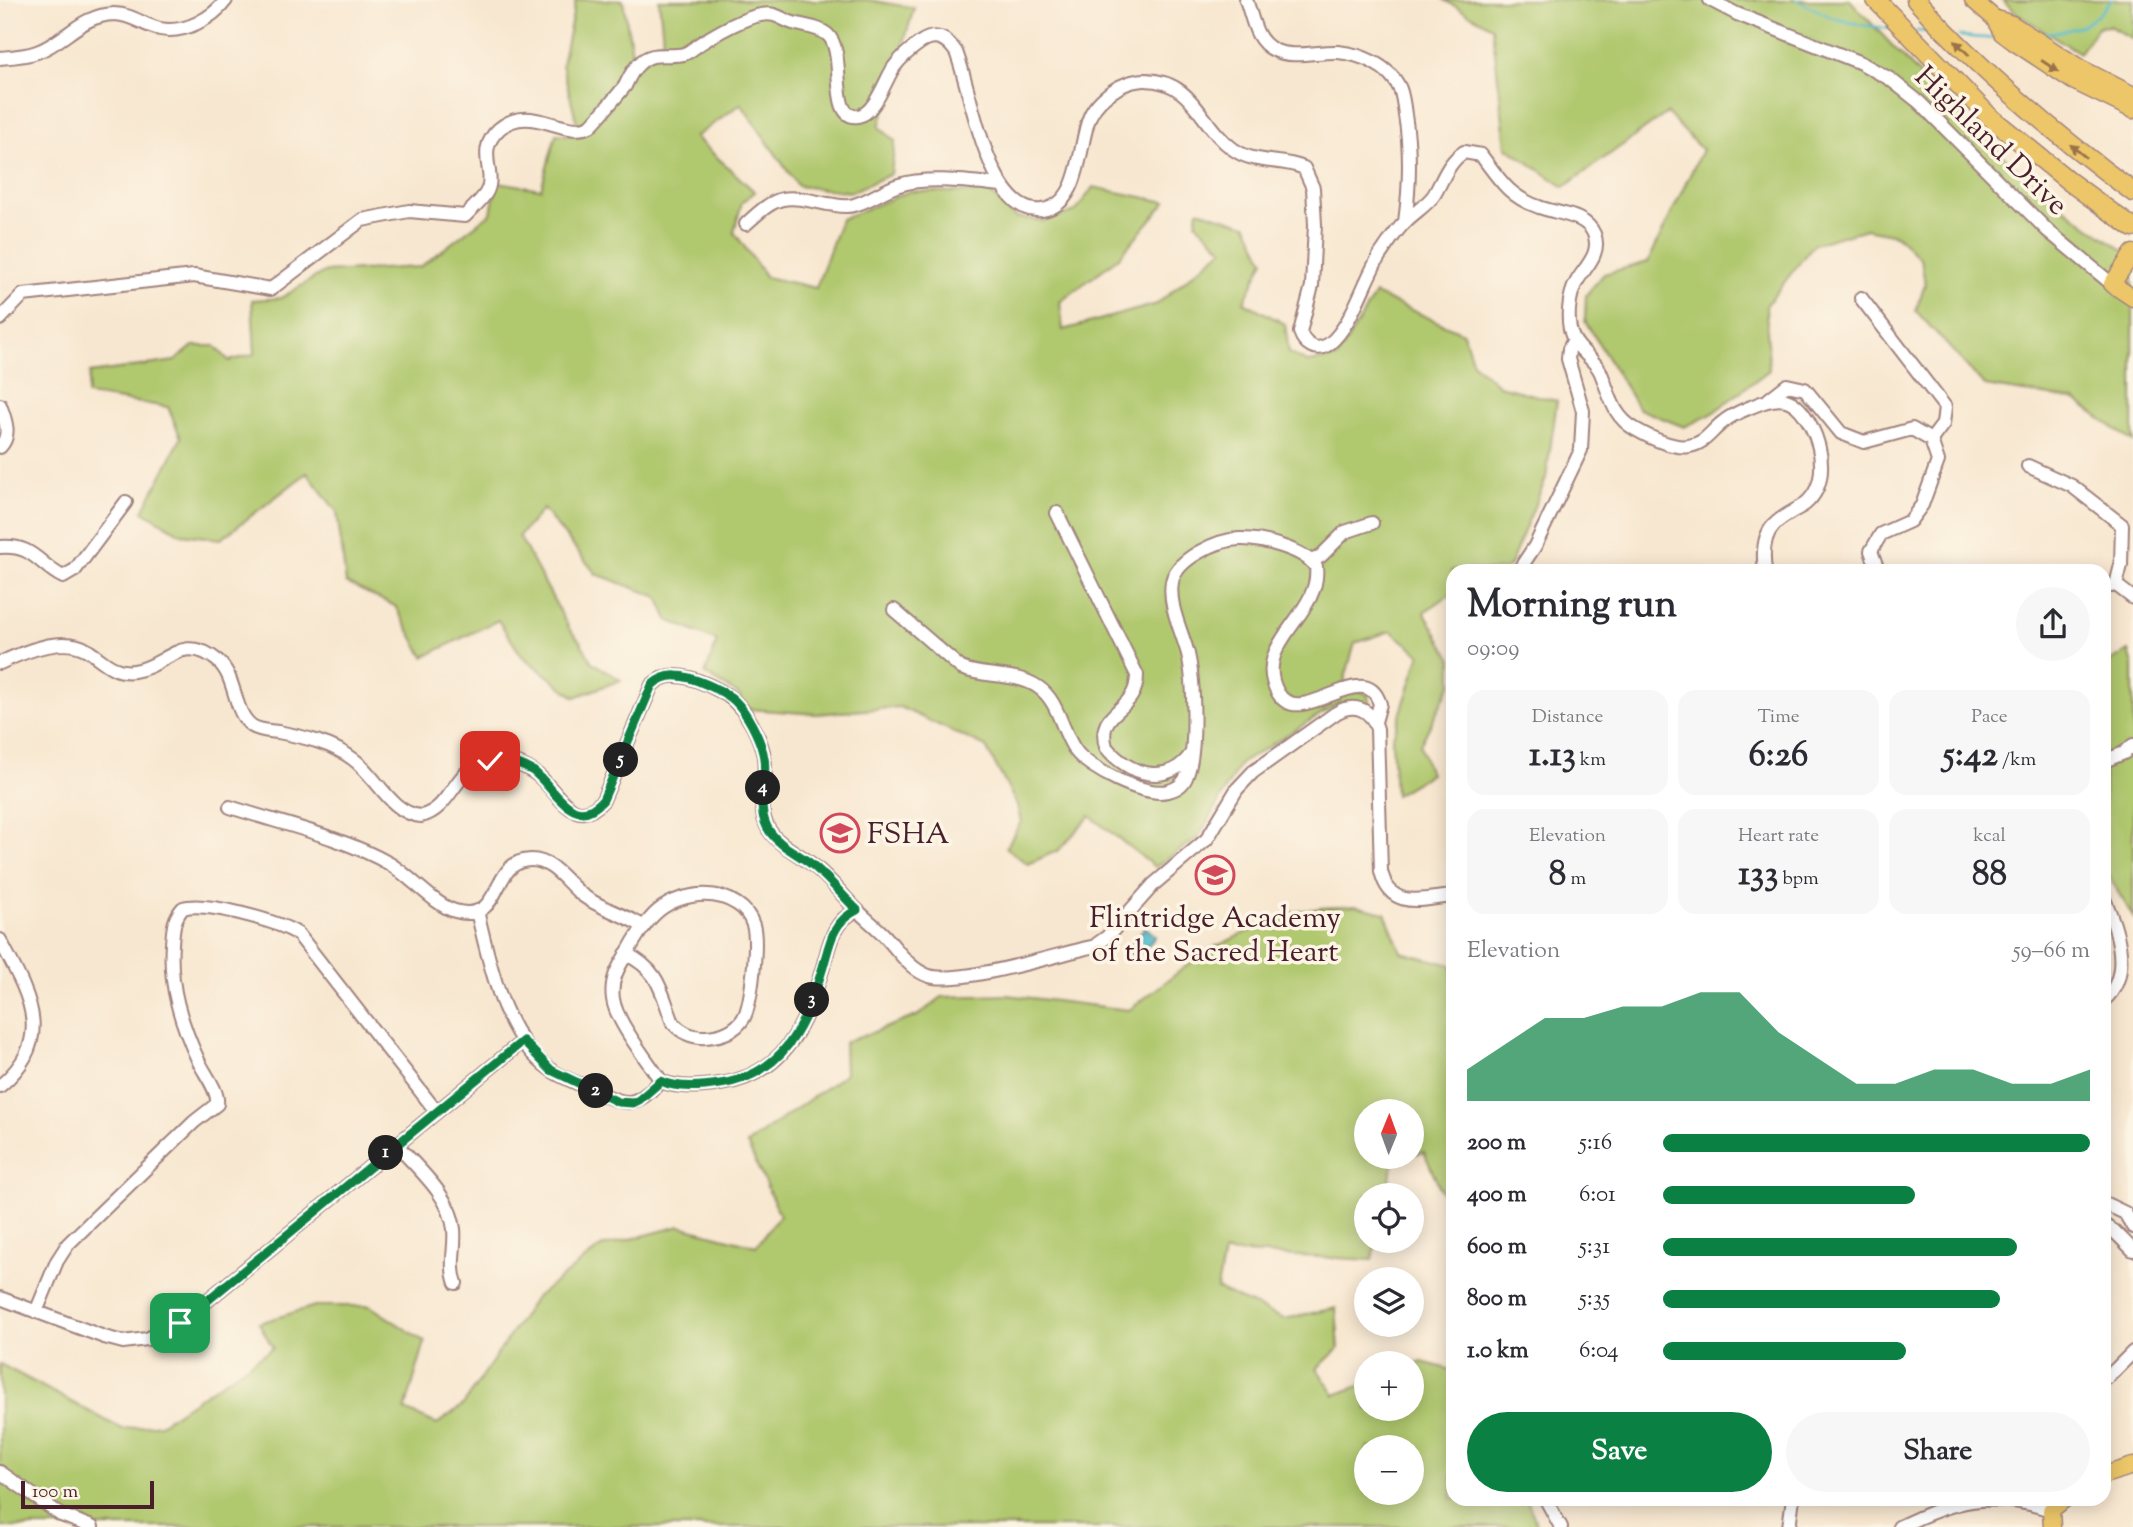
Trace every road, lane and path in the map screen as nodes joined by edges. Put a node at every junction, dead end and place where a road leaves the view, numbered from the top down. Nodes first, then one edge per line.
1 (226, 0) edge
2 (1246, 0) edge
3 (1710, 0) edge
4 (1876, 0) edge
5 (1916, 0) edge
6 (1973, 0) edge
7 (0, 58) edge
8 (2076, 74) junction
9 (2133, 95) edge
10 (2109, 99) junction
11 (2133, 110) edge
12 (2133, 119) edge
13 (1001, 185) junction
14 (2133, 192) edge
15 (1405, 222) junction
16 (746, 224) dead end
17 (2133, 228) edge
18 (2129, 258) edge
19 (2112, 284) junction
20 (1861, 298) dead end
21 (2133, 298) edge
22 (0, 319) edge
23 (1574, 339) junction
24 (1769, 399) junction
25 (0, 405) edge
26 (1931, 440) junction
27 (0, 447) edge
28 (2028, 466) dead end
29 (126, 502) dead end
30 (1057, 513) dead end
31 (1373, 523) dead end
32 (0, 547) edge
33 (1312, 561) junction
34 (1523, 564) edge
35 (1765, 564) edge
36 (1876, 564) edge
37 (2111, 584) edge
38 (2111, 587) edge
39 (2133, 598) edge
40 (894, 610) dead end
41 (0, 663) edge
42 (1375, 722) junction
43 (2133, 745) edge
44 (1192, 753) junction
45 (2111, 758) edge
46 (230, 807) dead end
47 (1446, 897) edge
48 (857, 910) junction
49 (477, 911) junction
50 (2111, 915) edge
51 (644, 927) junction
52 (0, 940) edge
53 (626, 954) junction
54 (2111, 995) edge
55 (523, 1041) junction
56 (661, 1081) junction
57 (0, 1086) edge
58 (436, 1111) junction
59 (396, 1144) junction
60 (2111, 1206) edge
61 (2133, 1227) edge
62 (2111, 1229) edge
63 (2133, 1250) edge
64 (456, 1283) dead end
65 (0, 1298) edge
66 (36, 1312) junction
67 (2133, 1352) edge
68 (2111, 1374) edge
69 (2133, 1466) edge
70 (0, 1472) edge
71 (2111, 1473) edge
72 (1549, 1506) edge
73 (1792, 1506) edge
74 (1945, 1506) edge
75 (2041, 1506) edge
76 (2056, 1506) edge
77 (2051, 1510) junction
78 (92, 1527) edge
79 (1561, 1527) edge
80 (1789, 1527) edge
81 (1899, 1527) edge
82 (2052, 1527) edge

1 - 7 street
2 - 15 street
3 - 19 street, Highland Drive
4 - 17 highway
14 -> 5 highway
6 - 8 main road
8 - 9 main road
8 - 10 main road
10 - 11 main road
10 - 12 main road
13 - 15 street
13 - 16 street
13 - 22 street
15 - 23 street
18 - 19 main road
19 - 21 main road
20 - 26 street
23 - 24 street
23 - 34 street
24 - 26 street
24 - 35 street
25 - 27 street
26 - 36 street
28 - 37 street
29 - 32 street
30 - 44 street
31 - 33 street
33 - 42 street
33 - 44 street
38 - 39 street
40 - 44 street
41 - 48 street
42 - 47 street
42 - 48 street
43 - 45 street
46 - 49 street
48 - 56 street
49 - 51 street
49 - 55 street
50 - 54 street
51 - 53 street
51 - 53 street
52 - 57 street
53 - 56 street
55 - 56 street
55 - 58 street
58 - 59 street
58 - 66 street
59 - 64 street
59 - 66 street
60 - 61 street
62 - 63 street
65 - 66 street
67 - 68 street
69 - 71 main road
70 - 78 street
72 - 79 street
73 - 80 street
74 - 81 street
75 - 77 street
76 - 77 main road
77 - 82 main road

